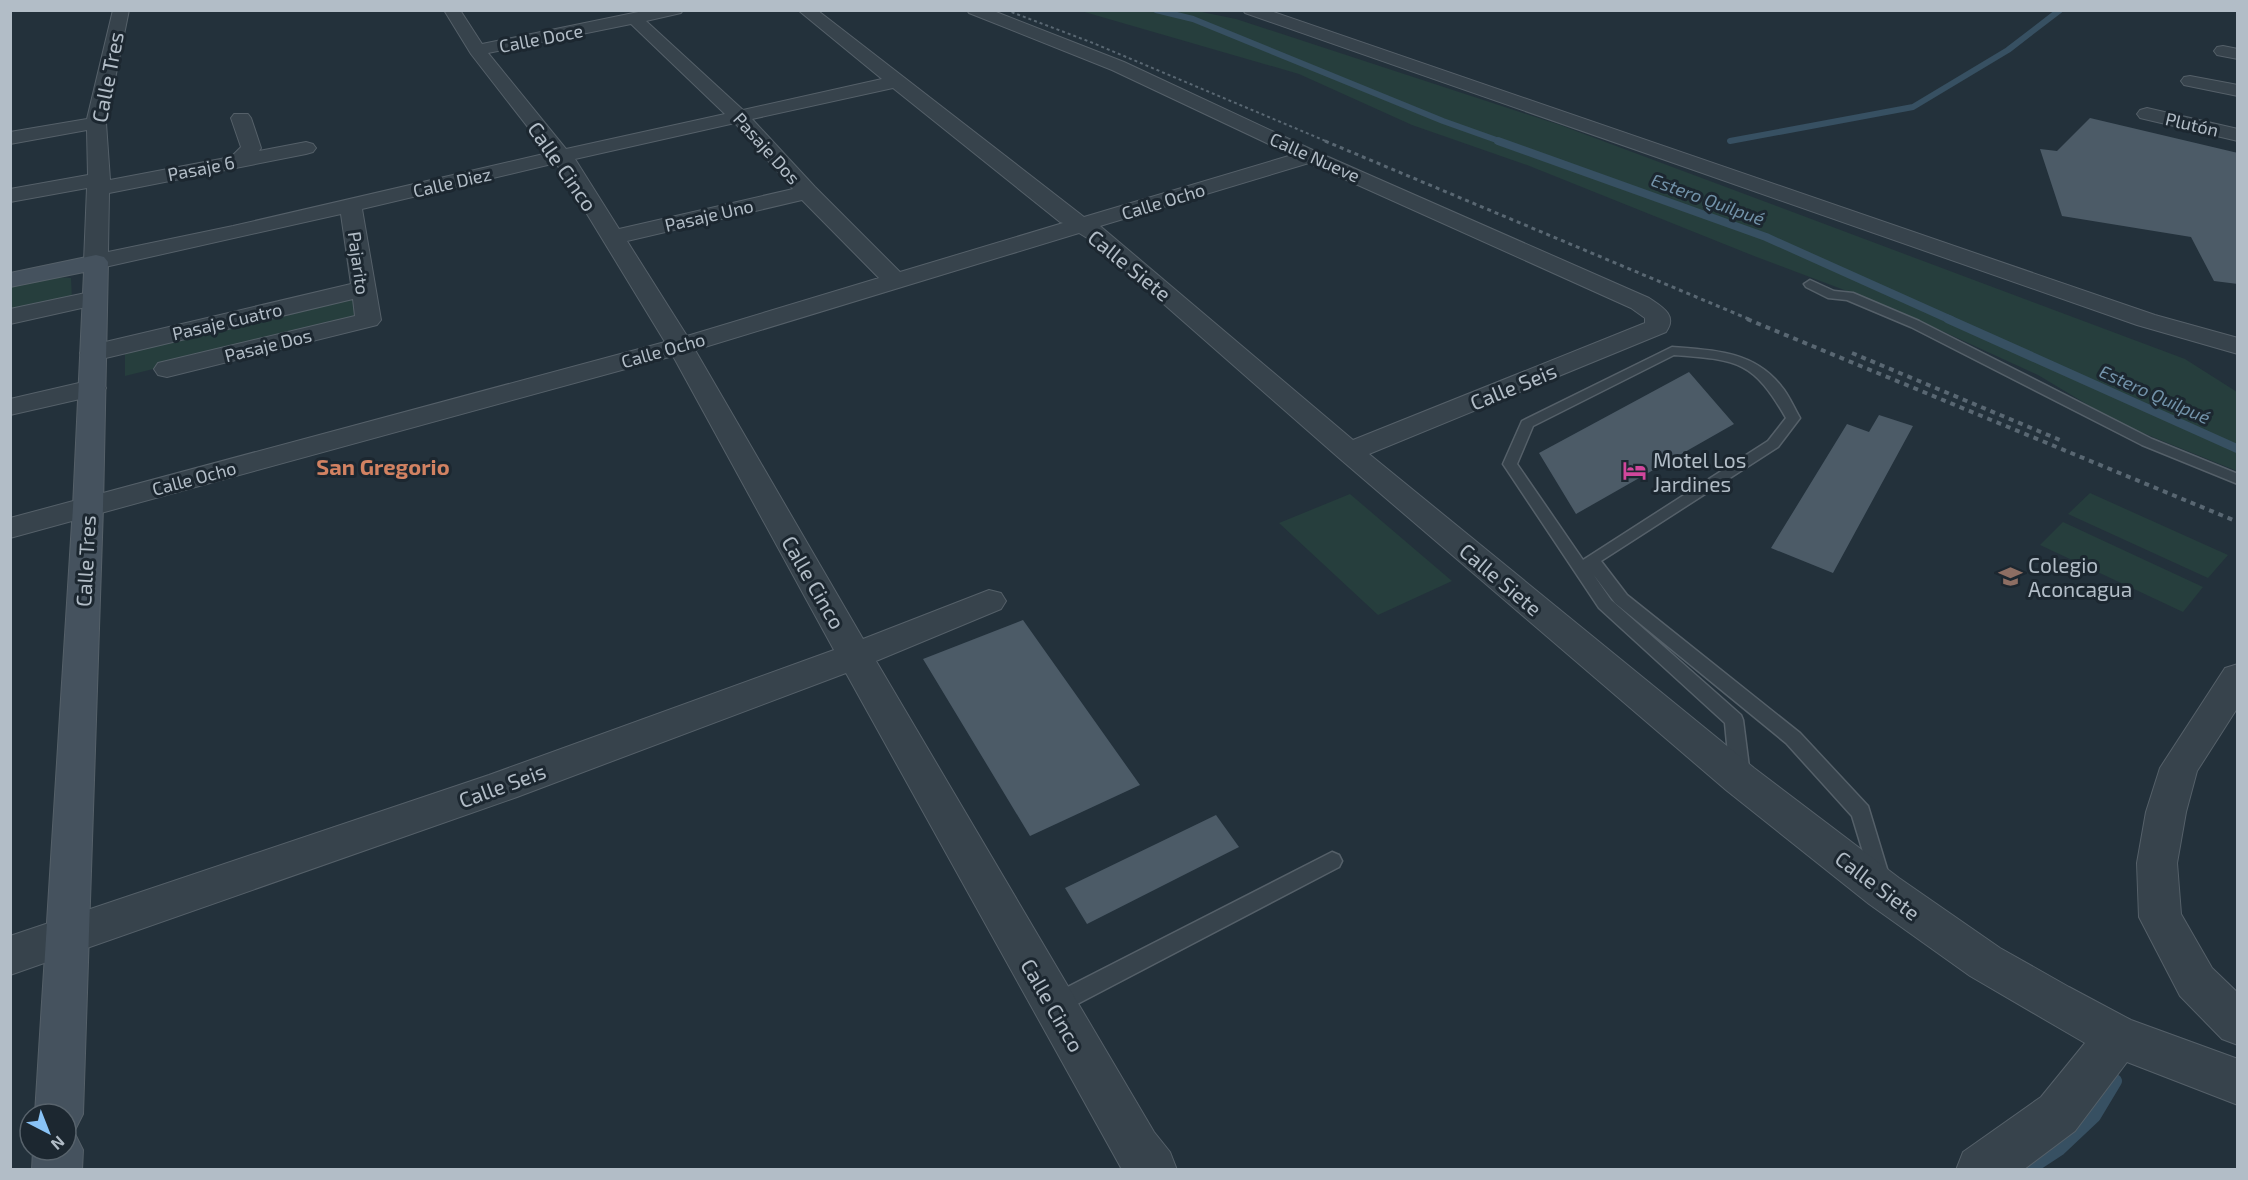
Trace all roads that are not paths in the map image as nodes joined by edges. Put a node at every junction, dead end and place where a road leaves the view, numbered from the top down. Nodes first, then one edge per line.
1 (121, 10) edge
2 (452, 10) edge
3 (675, 10) edge
4 (806, 10) edge
5 (975, 10) edge
6 (1251, 10) edge
7 (635, 19) junction
8 (477, 50) junction
9 (2190, 81) dead end
10 (894, 82) junction
11 (2238, 91) edge
12 (2147, 114) dead end
13 (739, 116) junction
14 (241, 118) dead end
15 (96, 123) junction
16 (2238, 135) edge
17 (10, 138) edge
18 (306, 148) dead end
19 (561, 156) junction
20 (1310, 156) junction
21 (238, 161) junction
22 (98, 184) junction
23 (807, 192) junction
24 (10, 196) edge
25 (351, 206) junction
26 (1082, 226) junction
27 (611, 238) junction
28 (96, 262) junction
29 (10, 280) edge
30 (895, 281) junction
31 (1810, 284) dead end
32 (362, 289) junction
33 (95, 298) junction
34 (1652, 310) joint
35 (10, 317) edge
36 (368, 320) joint
37 (680, 346) junction
38 (2238, 346) edge
39 (93, 353) junction
40 (167, 369) dead end
41 (92, 388) junction
42 (10, 408) edge
43 (1350, 452) junction
44 (2238, 480) edge
45 (88, 507) junction
46 (10, 528) edge
47 (989, 601) dead end
48 (856, 657) junction
49 (2238, 677) edge
50 (1740, 779) junction
51 (1332, 861) dead end
52 (1884, 891) junction
53 (67, 936) junction
54 (10, 956) edge
55 (1053, 1005) junction
56 (2238, 1024) edge
57 (2118, 1037) junction
58 (2238, 1082) edge
59 (60, 1102) edge
60 (1152, 1170) edge
61 (1981, 1170) edge

1 - 15 street, Calle Tres
2 - 8 street, Calle Cinco
3 - 7 street, Calle Doce
4 - 10 street, Calle Siete
5 - 20 street, Calle Nueve
6 - 38 street
7 - 8 street, Calle Doce
7 - 13 street, Pasaje Dos
8 - 19 street, Calle Cinco
9 - 11 street
10 - 13 street, Calle Diez
10 - 26 street, Calle Siete
12 - 16 street, Plutón
13 - 19 street, Calle Diez
13 - 23 street, Pasaje Dos
14 - 21 street
15 - 17 street
15 - 22 street, Calle Tres
18 - 21 street, Pasaje 6
19 - 25 street, Calle Diez
19 - 27 street, Calle Cinco
20 - 26 street, Calle Ocho
20 - 34 street, Calle Nueve
21 - 22 street, Pasaje 6
22 - 24 street, Pasaje 6
22 - 28 street, Calle Tres
23 - 27 street, Pasaje Uno
23 - 30 street, Pasaje Dos
25 - 28 street, Calle Diez
25 - 32 street, Pajarito
26 - 30 street, Calle Ocho
26 - 43 street, Calle Siete
27 - 37 street, Calle Cinco
28 - 29 main road, Calle Diez
28 - 33 main road, Calle Tres
30 - 37 street, Calle Ocho
31 - 44 lane
32 - 36 street, Pajarito
32 - 39 street, Pasaje Cuatro
33 - 35 street
33 - 39 main road, Calle Tres
34 - 43 street, Calle Seis
36 - 40 street, Pasaje Dos
37 - 45 street, Calle Ocho
37 - 48 street, Calle Cinco
39 - 41 main road, Calle Tres
41 - 42 street
41 - 45 main road, Calle Tres
43 - 50 street, Calle Siete
45 - 46 street, Calle Ocho
45 - 53 main road, Calle Tres
47 - 48 street, Calle Seis
48 - 53 street, Calle Seis
48 - 55 street, Calle Cinco
49 - 56 street
50 - 52 street, Calle Siete
50 - 52 lane
51 - 55 lane
52 - 57 street, Calle Siete
53 - 54 street, Calle Seis
53 - 59 main road, Calle Tres
55 - 60 street, Calle Cinco
57 - 58 street, Calle Siete
57 - 61 street

